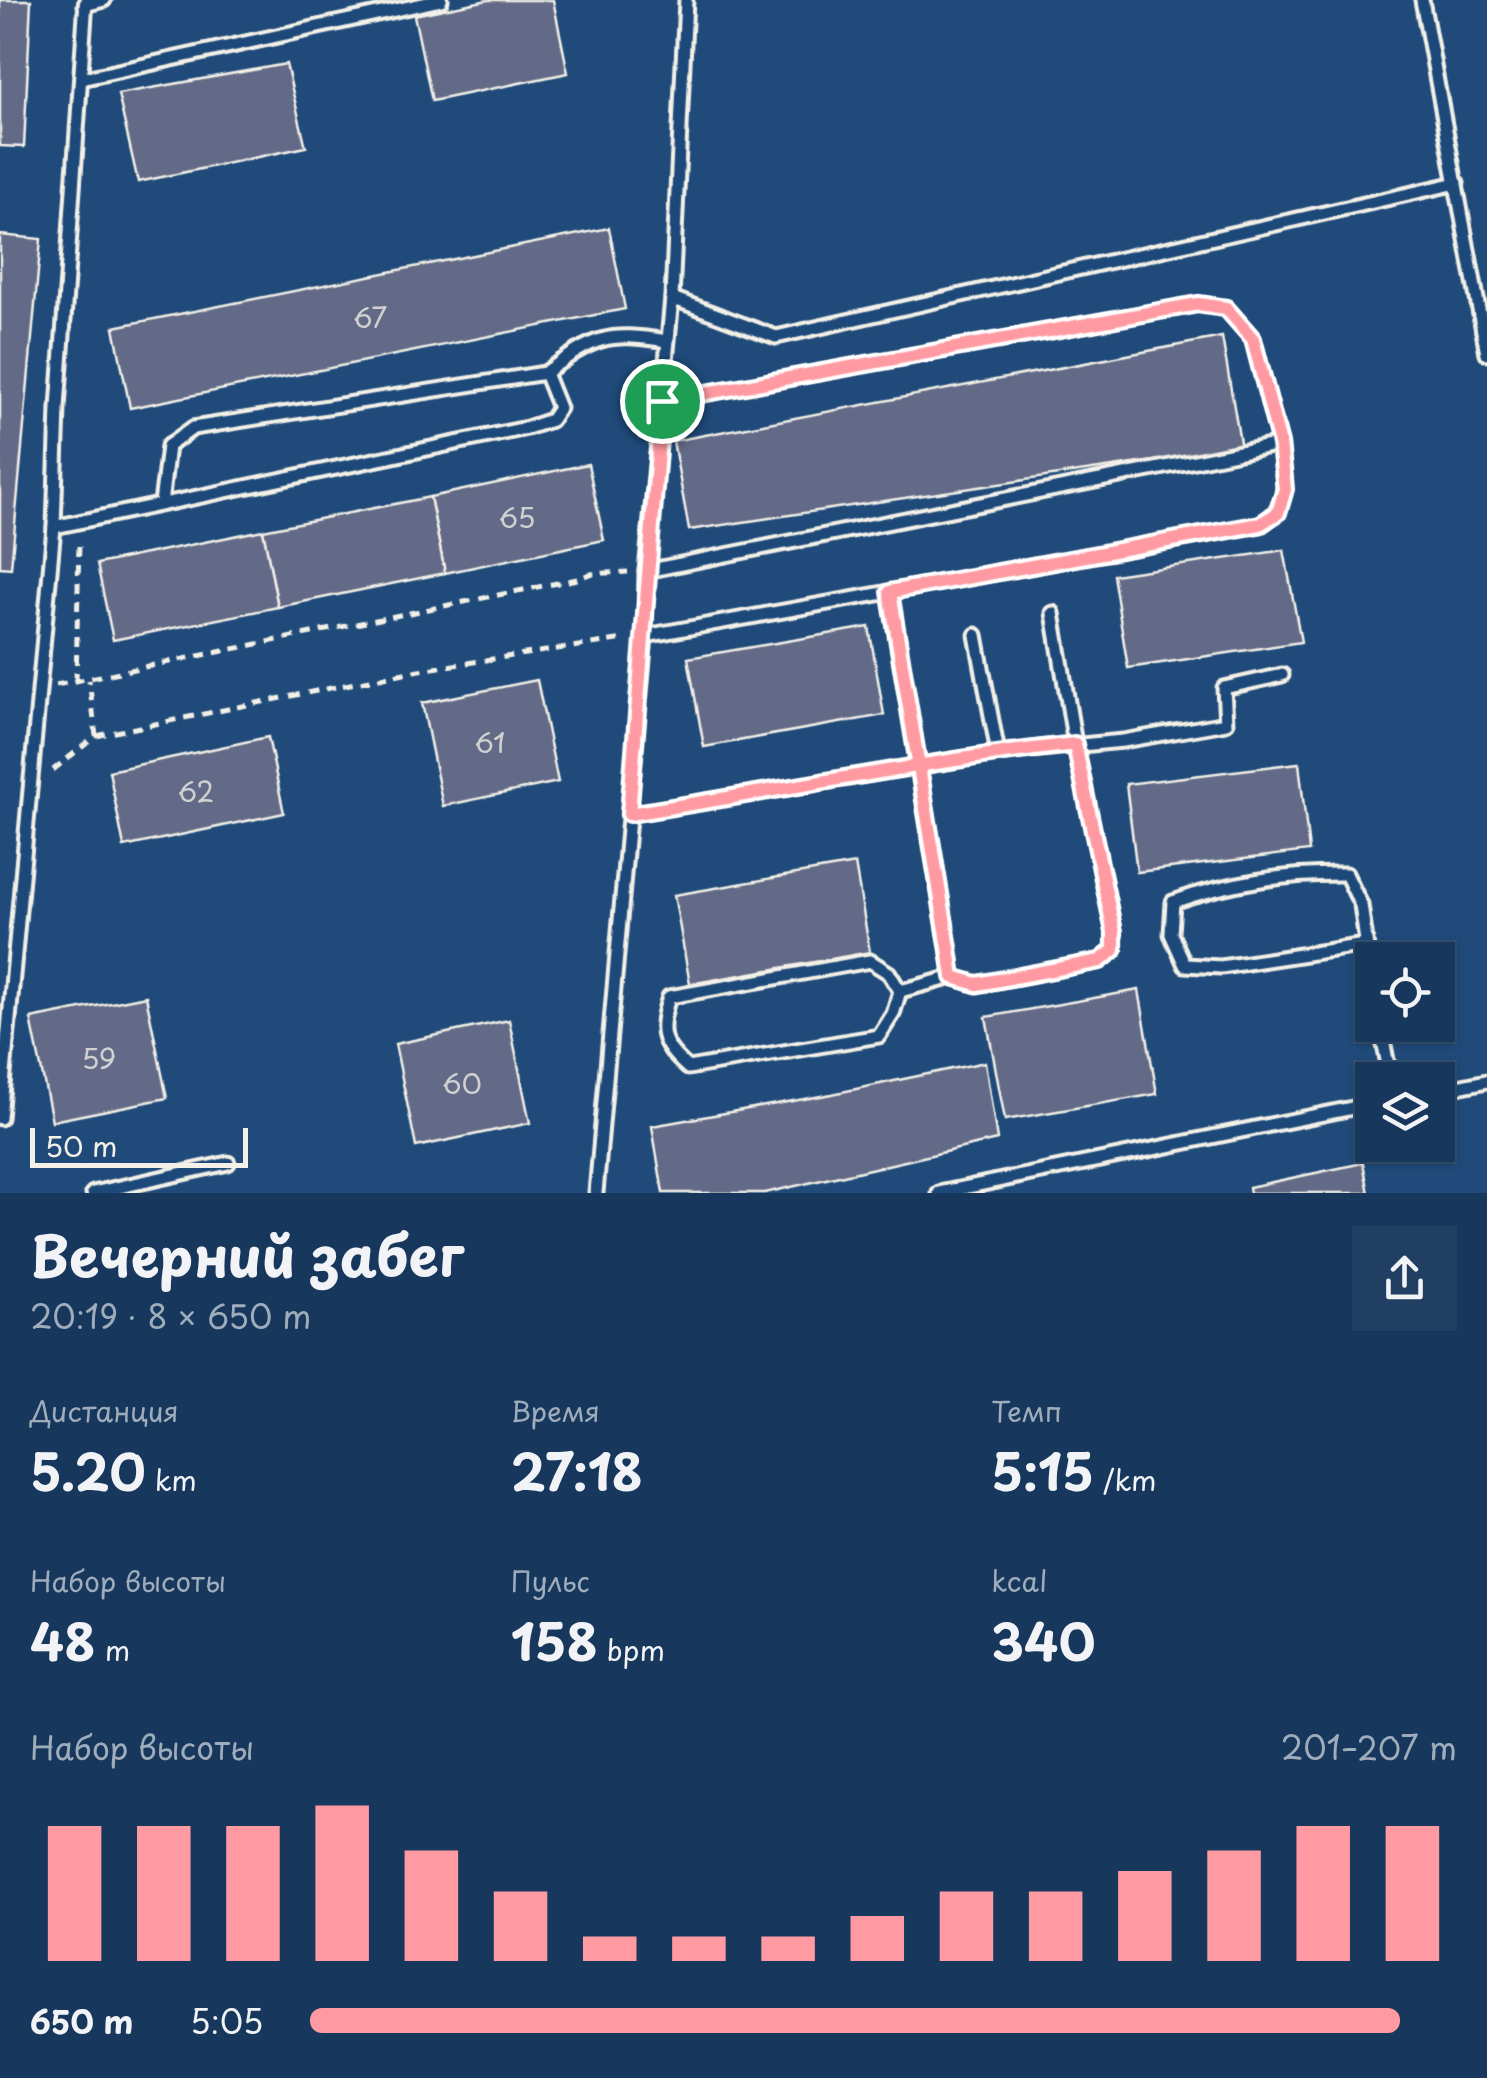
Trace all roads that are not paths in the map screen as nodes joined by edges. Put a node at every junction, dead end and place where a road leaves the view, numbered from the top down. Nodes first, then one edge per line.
1 (104, 0) edge
2 (441, 0) edge
3 (686, 0) edge
4 (1422, 0) edge
5 (86, 2) edge
6 (81, 79) junction
7 (1457, 183) junction
8 (672, 298) junction
9 (667, 341) junction
10 (1487, 353) edge
11 (546, 373) junction
12 (662, 401) junction
13 (1280, 444) junction
14 (161, 504) junction
15 (54, 526) junction
16 (646, 571) junction
17 (890, 592) junction
18 (1053, 613) dead end
19 (976, 635) dead end
20 (645, 636) junction
21 (1282, 675) dead end
22 (1075, 744) junction
23 (998, 753) junction
24 (920, 768) junction
25 (629, 814) junction
26 (1365, 945) joint
27 (953, 977) junction
28 (900, 991) junction
29 (1487, 1081) edge
30 (1455, 1088) edge
31 (1355, 1108) edge
32 (0, 1118) edge
33 (228, 1164) dead end
34 (94, 1193) edge
35 (596, 1193) edge
36 (940, 1193) edge

1 - 5 lane
2 - 6 lane
3 - 8 lane
4 - 7 lane
5 - 6 lane
6 - 15 lane
7 - 8 lane
7 - 10 lane
8 - 9 lane
9 - 11 lane
9 - 12 lane
11 - 14 lane
11 - 14 lane
12 - 13 lane
12 - 16 lane
13 - 16 lane
13 - 17 lane
14 - 15 lane
15 - 32 lane
16 - 20 lane
17 - 20 lane
17 - 24 lane
18 - 22 lane
19 - 23 lane
20 - 25 lane
21 - 22 lane
22 - 23 lane
22 - 27 lane
23 - 24 lane
24 - 25 lane
24 - 27 lane
25 - 35 lane
26 - 26 lane
27 - 28 lane
28 - 28 lane
29 - 30 lane
31 - 36 lane
33 - 34 lane

